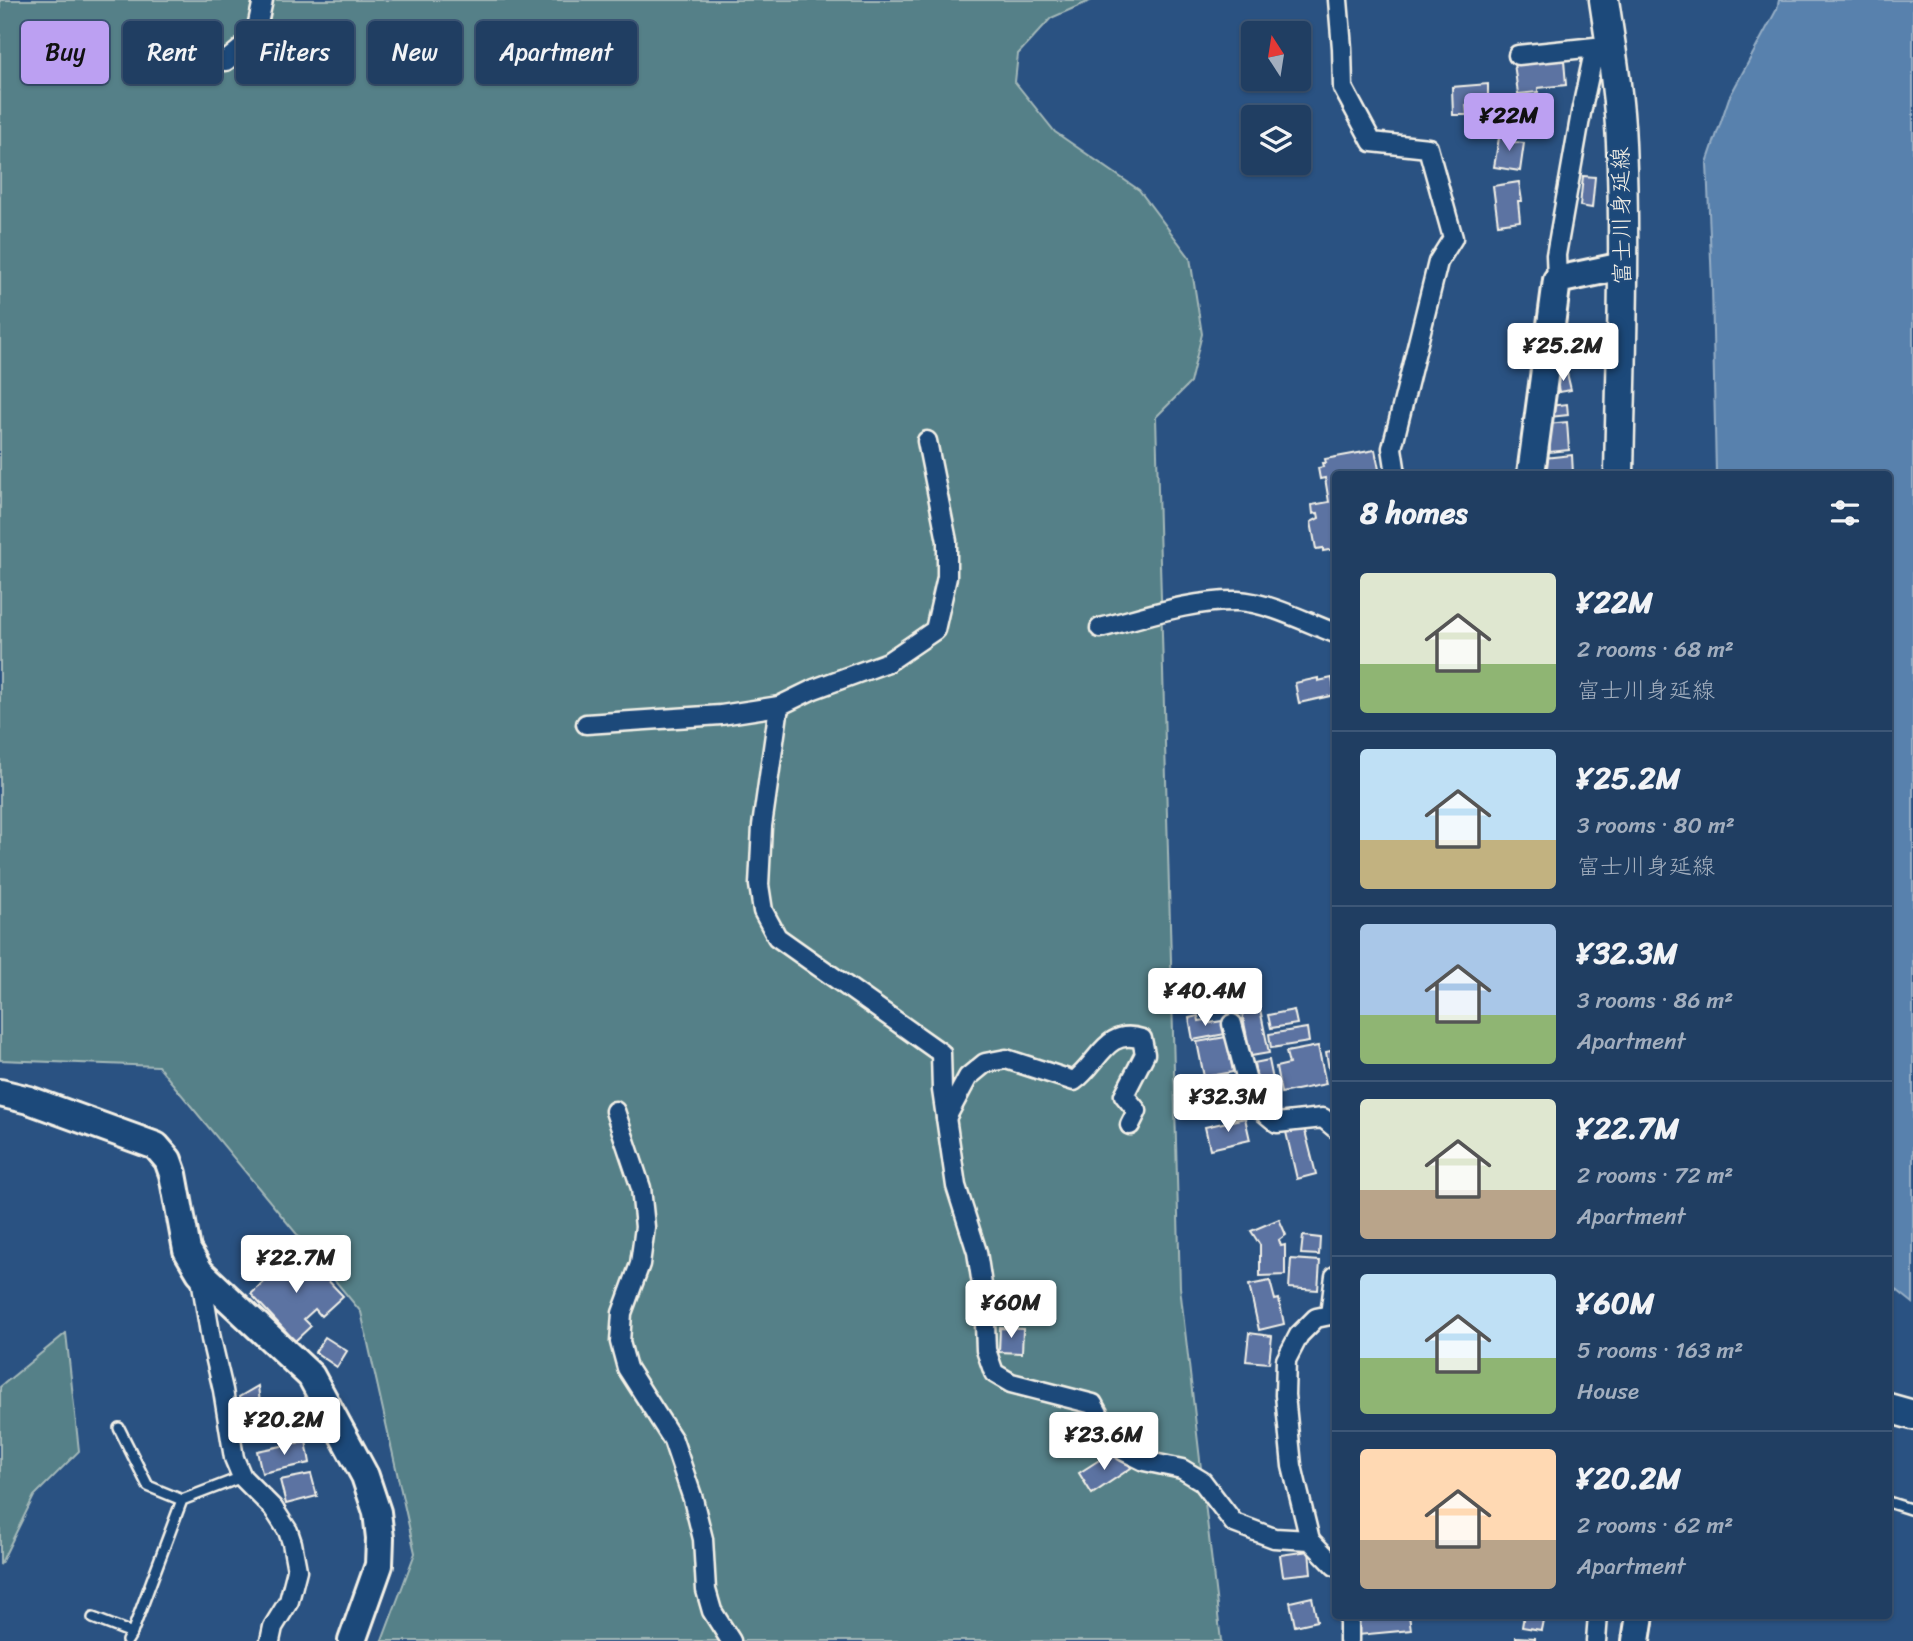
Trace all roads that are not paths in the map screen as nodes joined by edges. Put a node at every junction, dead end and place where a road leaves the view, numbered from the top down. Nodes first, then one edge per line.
1 (263, 0) edge
2 (1338, 0) edge
3 (1604, 0) edge
4 (1518, 55) dead end
5 (222, 60) edge
6 (1623, 266) junction
7 (1557, 280) junction
8 (927, 441) dead end
9 (1396, 471) edge
10 (1531, 471) edge
11 (1619, 471) edge
12 (1100, 628) dead end
13 (1332, 633) edge
14 (779, 706) junction
15 (586, 724) dead end
16 (1232, 1024) dead end
17 (0, 1093) edge
18 (1220, 1098) dead end
19 (1253, 1103) junction
20 (615, 1111) dead end
21 (946, 1118) junction
22 (1130, 1125) dead end
23 (1332, 1126) edge
24 (200, 1272) junction
25 (1332, 1314) edge
26 (1892, 1409) edge
27 (1913, 1415) edge
28 (119, 1428) dead end
29 (242, 1476) junction
30 (182, 1500) junction
31 (1892, 1503) edge
32 (1913, 1510) edge
33 (1310, 1539) junction
34 (1332, 1563) edge
35 (93, 1618) dead end
36 (1349, 1619) edge
37 (1598, 1619) edge
38 (1639, 1619) edge
39 (130, 1637) edge
40 (270, 1641) edge
41 (352, 1641) edge
42 (731, 1641) edge
43 (1349, 1641) edge
44 (1596, 1641) edge
45 (1636, 1641) edge

1 - 5 street
2 - 9 street
3 - 6 main road, 富士川身延線
4 - 7 street
6 - 7 street
6 - 11 main road, 富士川身延線
7 - 10 street
8 - 14 street
12 - 13 street
14 - 15 street
14 - 21 street
16 - 19 street
17 - 24 street
18 - 19 street
19 - 23 street
20 - 42 street
21 - 22 street
21 - 33 street
24 - 29 street
24 - 41 street
25 - 33 street
26 - 27 main road
28 - 30 lane
29 - 30 lane
29 - 40 street
30 - 39 lane
31 - 32 lane
33 - 34 street
35 - 39 lane
36 - 43 street
37 - 44 street
38 - 45 street

